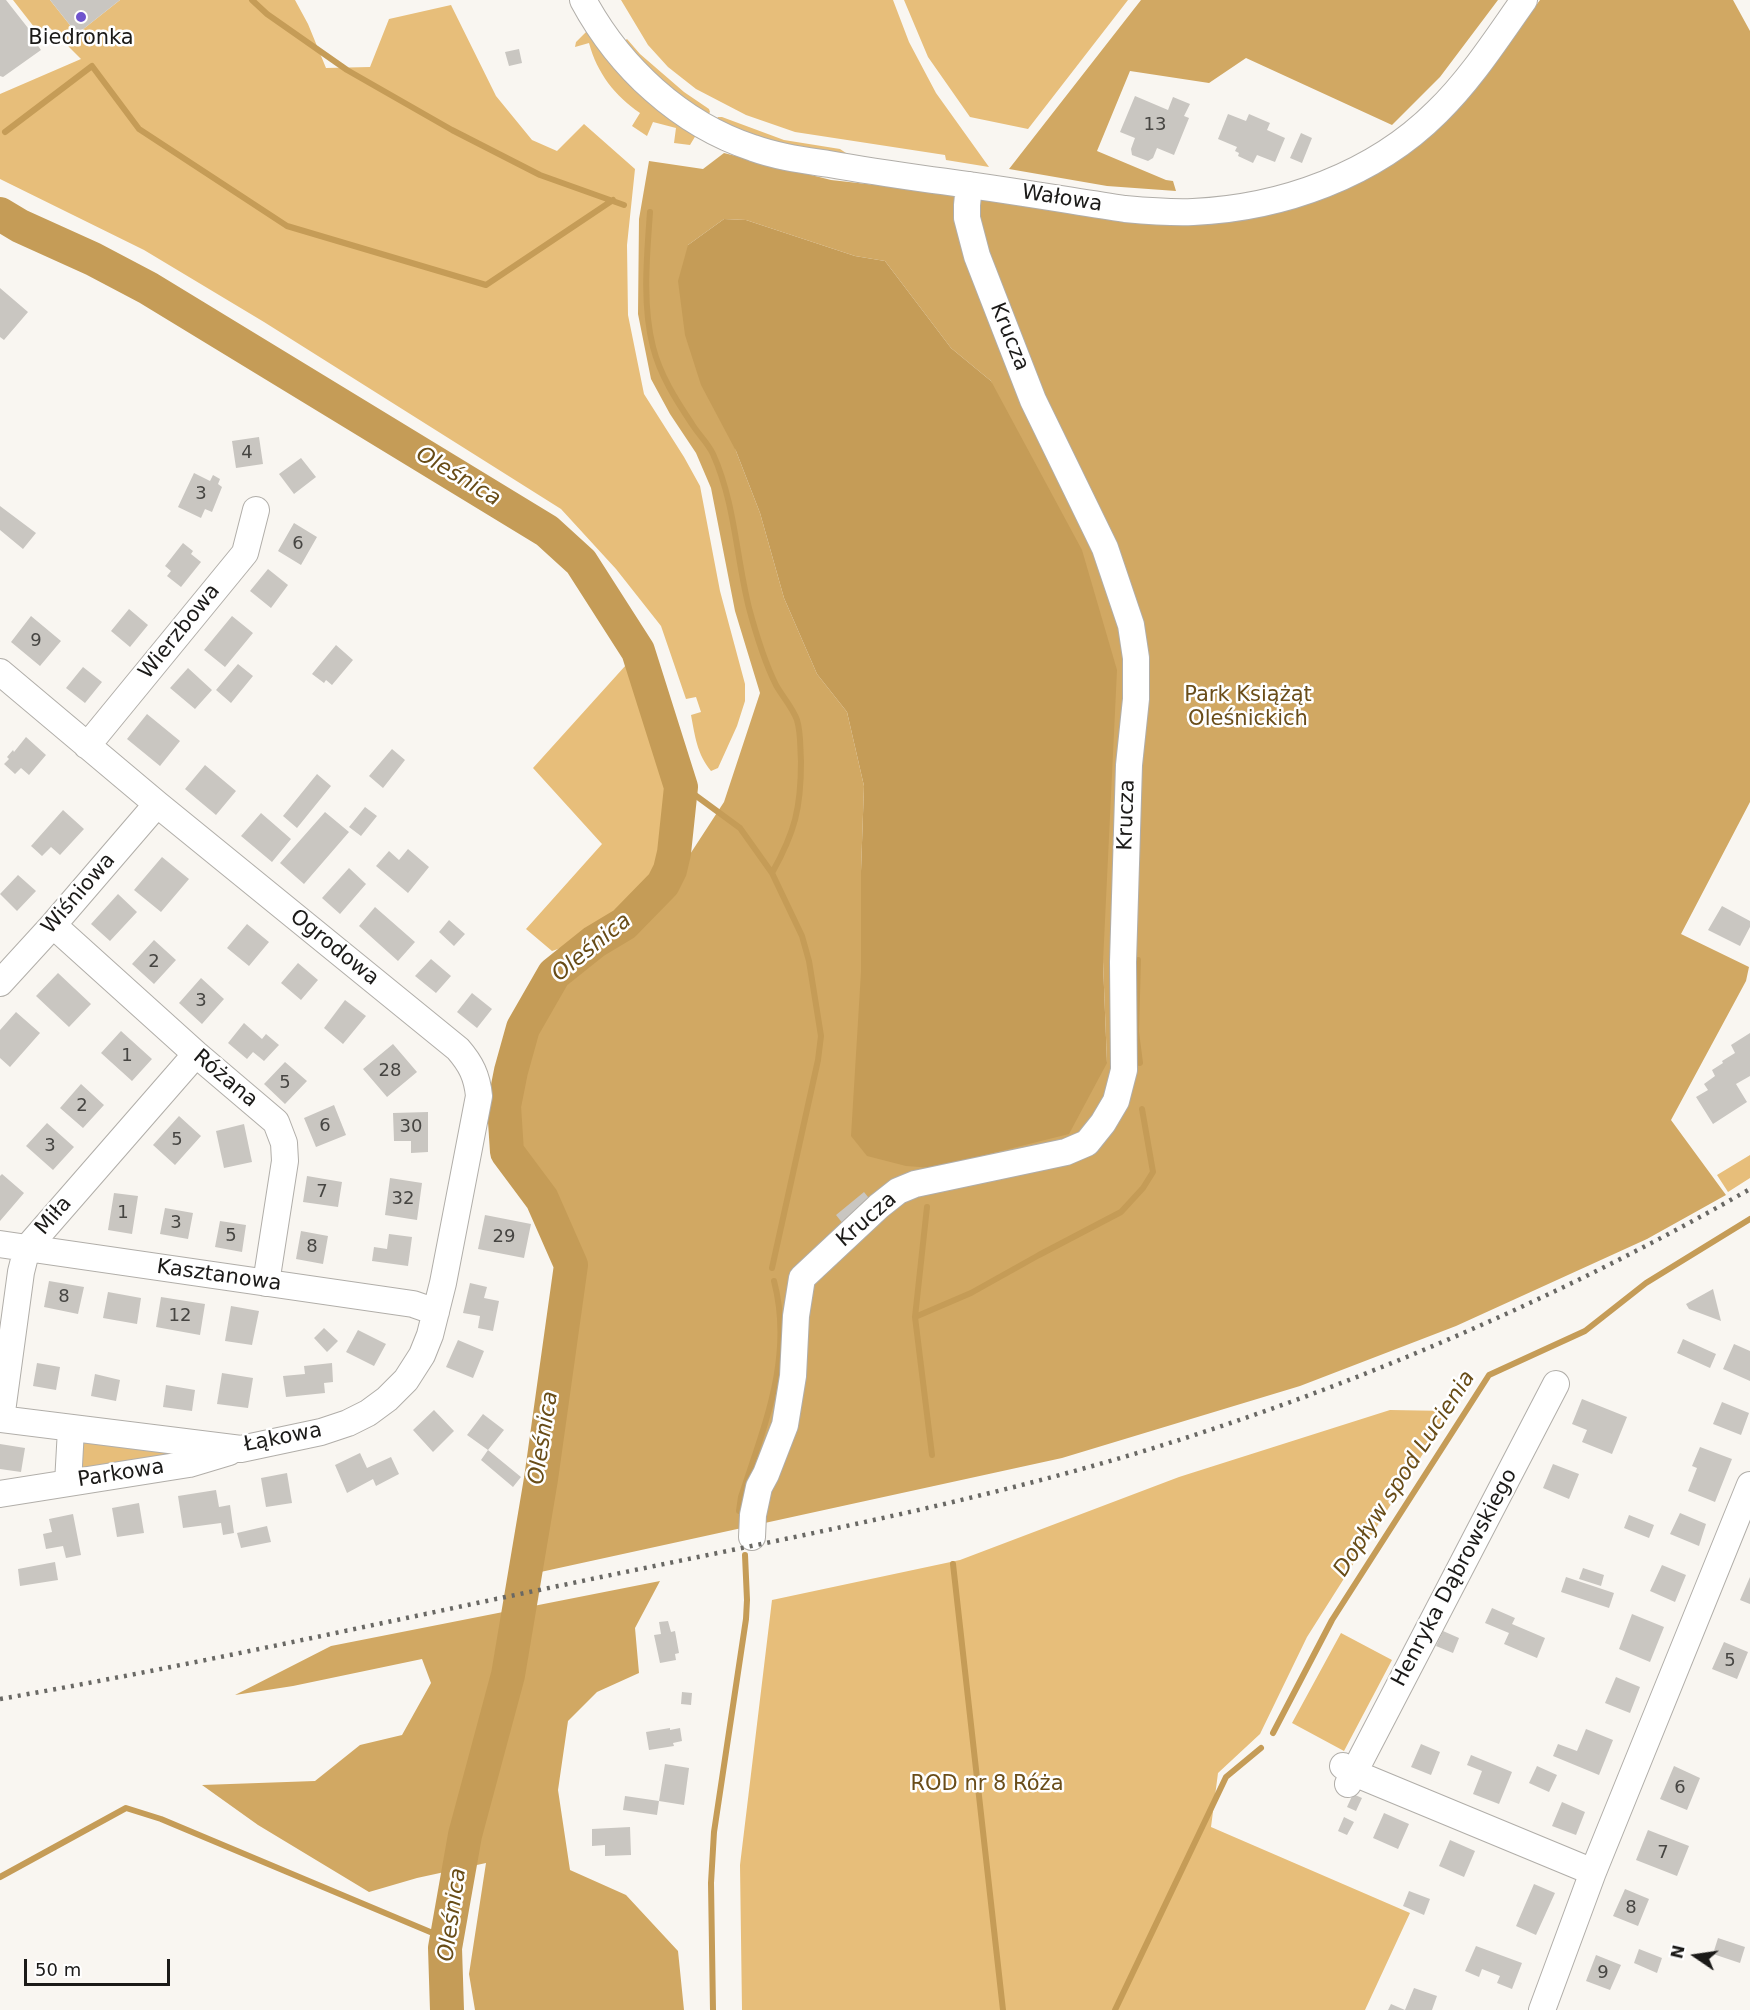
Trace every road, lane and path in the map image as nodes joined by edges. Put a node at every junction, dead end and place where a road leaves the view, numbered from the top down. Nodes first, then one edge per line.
1 (583, 0) edge
2 (1524, 0) edge
3 (969, 185) junction
4 (256, 510) dead end
5 (0, 672) edge
6 (87, 746) junction
7 (157, 804) junction
8 (52, 925) junction
9 (0, 983) edge
10 (196, 1054) junction
11 (0, 1244) edge
12 (27, 1248) junction
13 (266, 1283) junction
14 (436, 1312) junction
15 (1556, 1384) dead end
16 (1, 1419) edge
17 (71, 1429) junction
18 (241, 1449) junction
19 (68, 1483) junction
20 (1750, 1485) edge
21 (0, 1494) edge
22 (752, 1536) dead end
23 (1593, 1872) junction
24 (1542, 2010) edge

1 - 3 street, Wałowa
2 - 3 street, Wałowa
3 - 22 street, Krucza
4 - 6 street, Wierzbowa
5 - 6 street, Ogrodowa
6 - 7 street, Ogrodowa
7 - 8 street, Wiśniowa
7 - 14 street, Ogrodowa
8 - 9 street, Wiśniowa
8 - 10 street, Różana
10 - 12 street, Miła
10 - 13 street, Różana
11 - 12 street, Kasztanowa
12 - 13 street, Kasztanowa
12 - 16 street, Miła
13 - 14 street, Kasztanowa
14 - 18 street, Łąkowa
15 - 23 street, Henryka Dąbrowskiego
16 - 17 street, Łąkowa
17 - 18 street, Łąkowa
17 - 19 street
18 - 19 street, Parkowa
19 - 21 street, Parkowa
20 - 23 street
23 - 24 street

